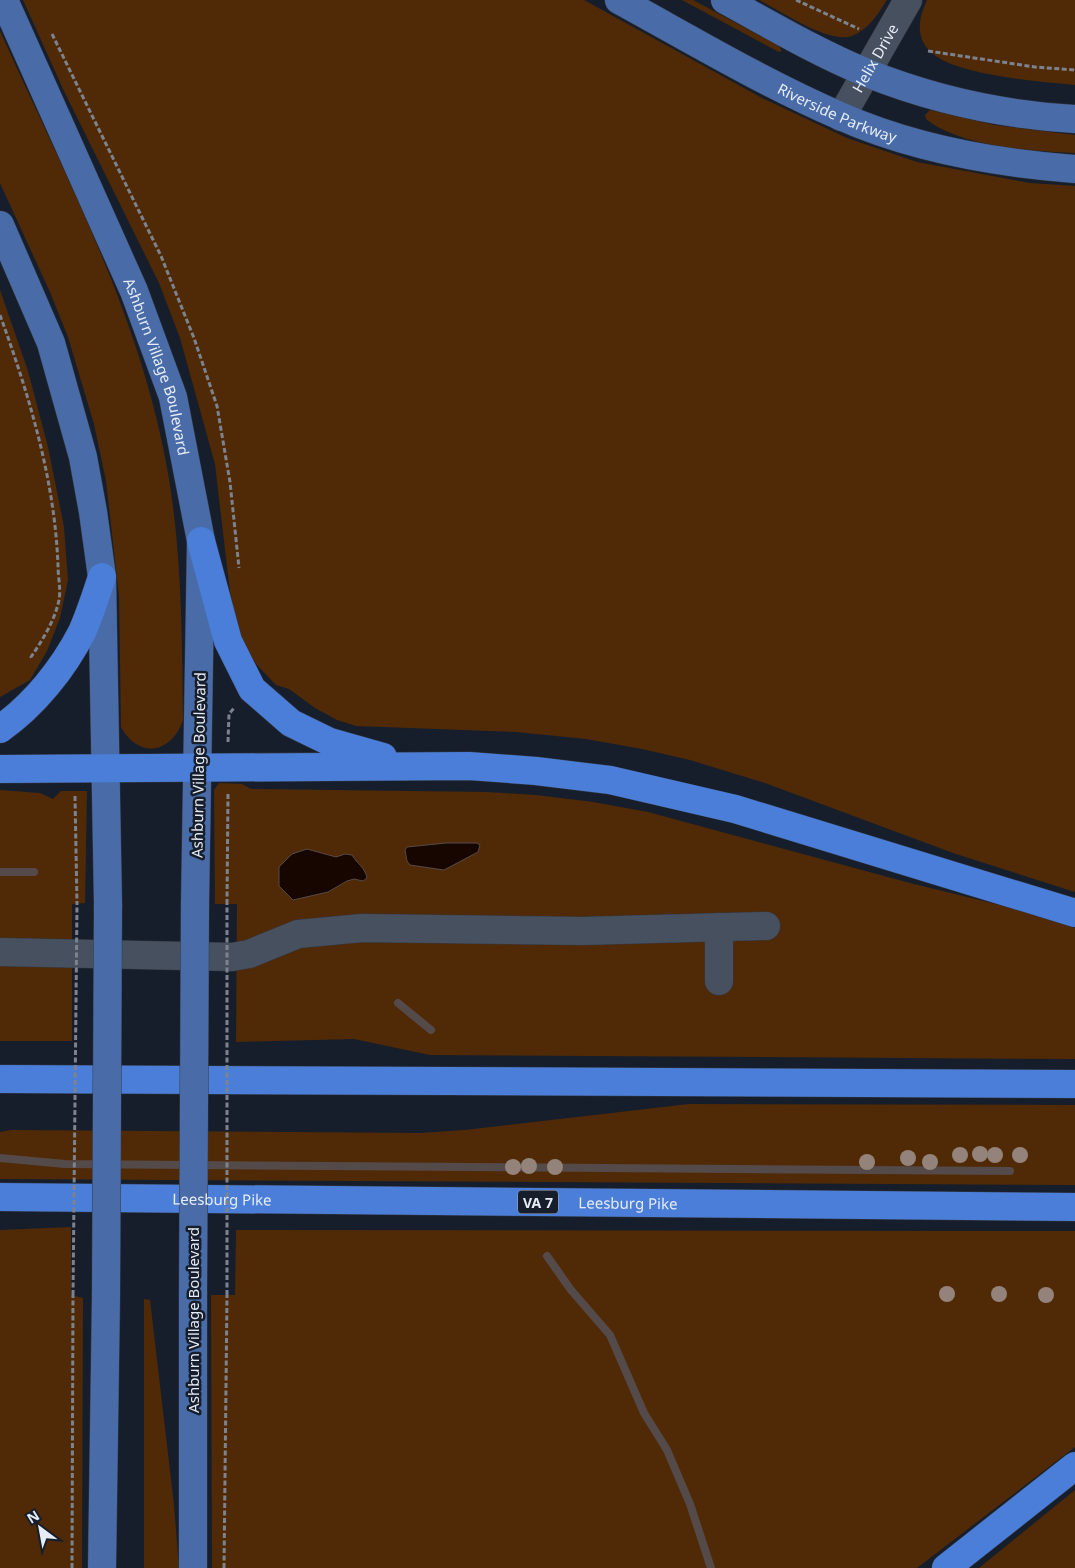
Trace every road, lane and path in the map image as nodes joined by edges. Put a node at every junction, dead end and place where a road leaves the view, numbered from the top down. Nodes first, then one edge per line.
1 (4, 0) edge
2 (619, 0) edge
3 (725, 0) edge
4 (796, 0) edge
5 (908, 0) edge
6 (861, 30) dead end
7 (928, 51) dead end
8 (1075, 70) edge
9 (867, 72) junction
10 (841, 117) junction
11 (1075, 118) edge
12 (1075, 170) edge
13 (0, 225) edge
14 (0, 315) edge
15 (201, 541) junction
16 (102, 577) junction
17 (56, 674) junction
18 (0, 729) edge
19 (411, 766) junction
20 (107, 768) junction
21 (198, 768) junction
22 (75, 769) junction
23 (0, 770) edge
24 (227, 904) dead end
25 (1075, 913) edge
26 (766, 926) dead end
27 (719, 927) junction
28 (0, 952) edge
29 (719, 981) dead end
30 (0, 1080) edge
31 (1075, 1084) edge
32 (0, 1197) edge
33 (1075, 1207) edge
34 (1075, 1466) edge
35 (72, 1568) edge
36 (102, 1568) edge
37 (193, 1568) edge
38 (224, 1568) edge
39 (946, 1568) edge

1 - 15 main road, Ashburn Village Boulevard
2 - 10 main road, Riverside Parkway
3 - 9 main road
4 - 6 path
5 - 9 street, Helix Drive
7 - 8 path
9 - 10 street, Helix Drive
9 - 11 main road
10 - 12 main road, Riverside Parkway
13 - 16 main road
14 - 17 path
15 - 19 highway
15 - 21 main road, Ashburn Village Boulevard
16 - 17 highway
16 - 20 main road
17 - 18 highway
19 - 21 highway
19 - 25 highway
20 - 21 highway
20 - 22 highway
20 - 36 main road, bridge
21 - 37 main road, Ashburn Village Boulevard, bridge
22 - 23 highway
22 - 35 path, bridge
24 - 38 path, bridge
26 - 27 street
27 - 28 street
27 - 29 street
30 - 31 highway
32 - 33 highway, Leesburg Pike / VA 7
34 - 39 highway

